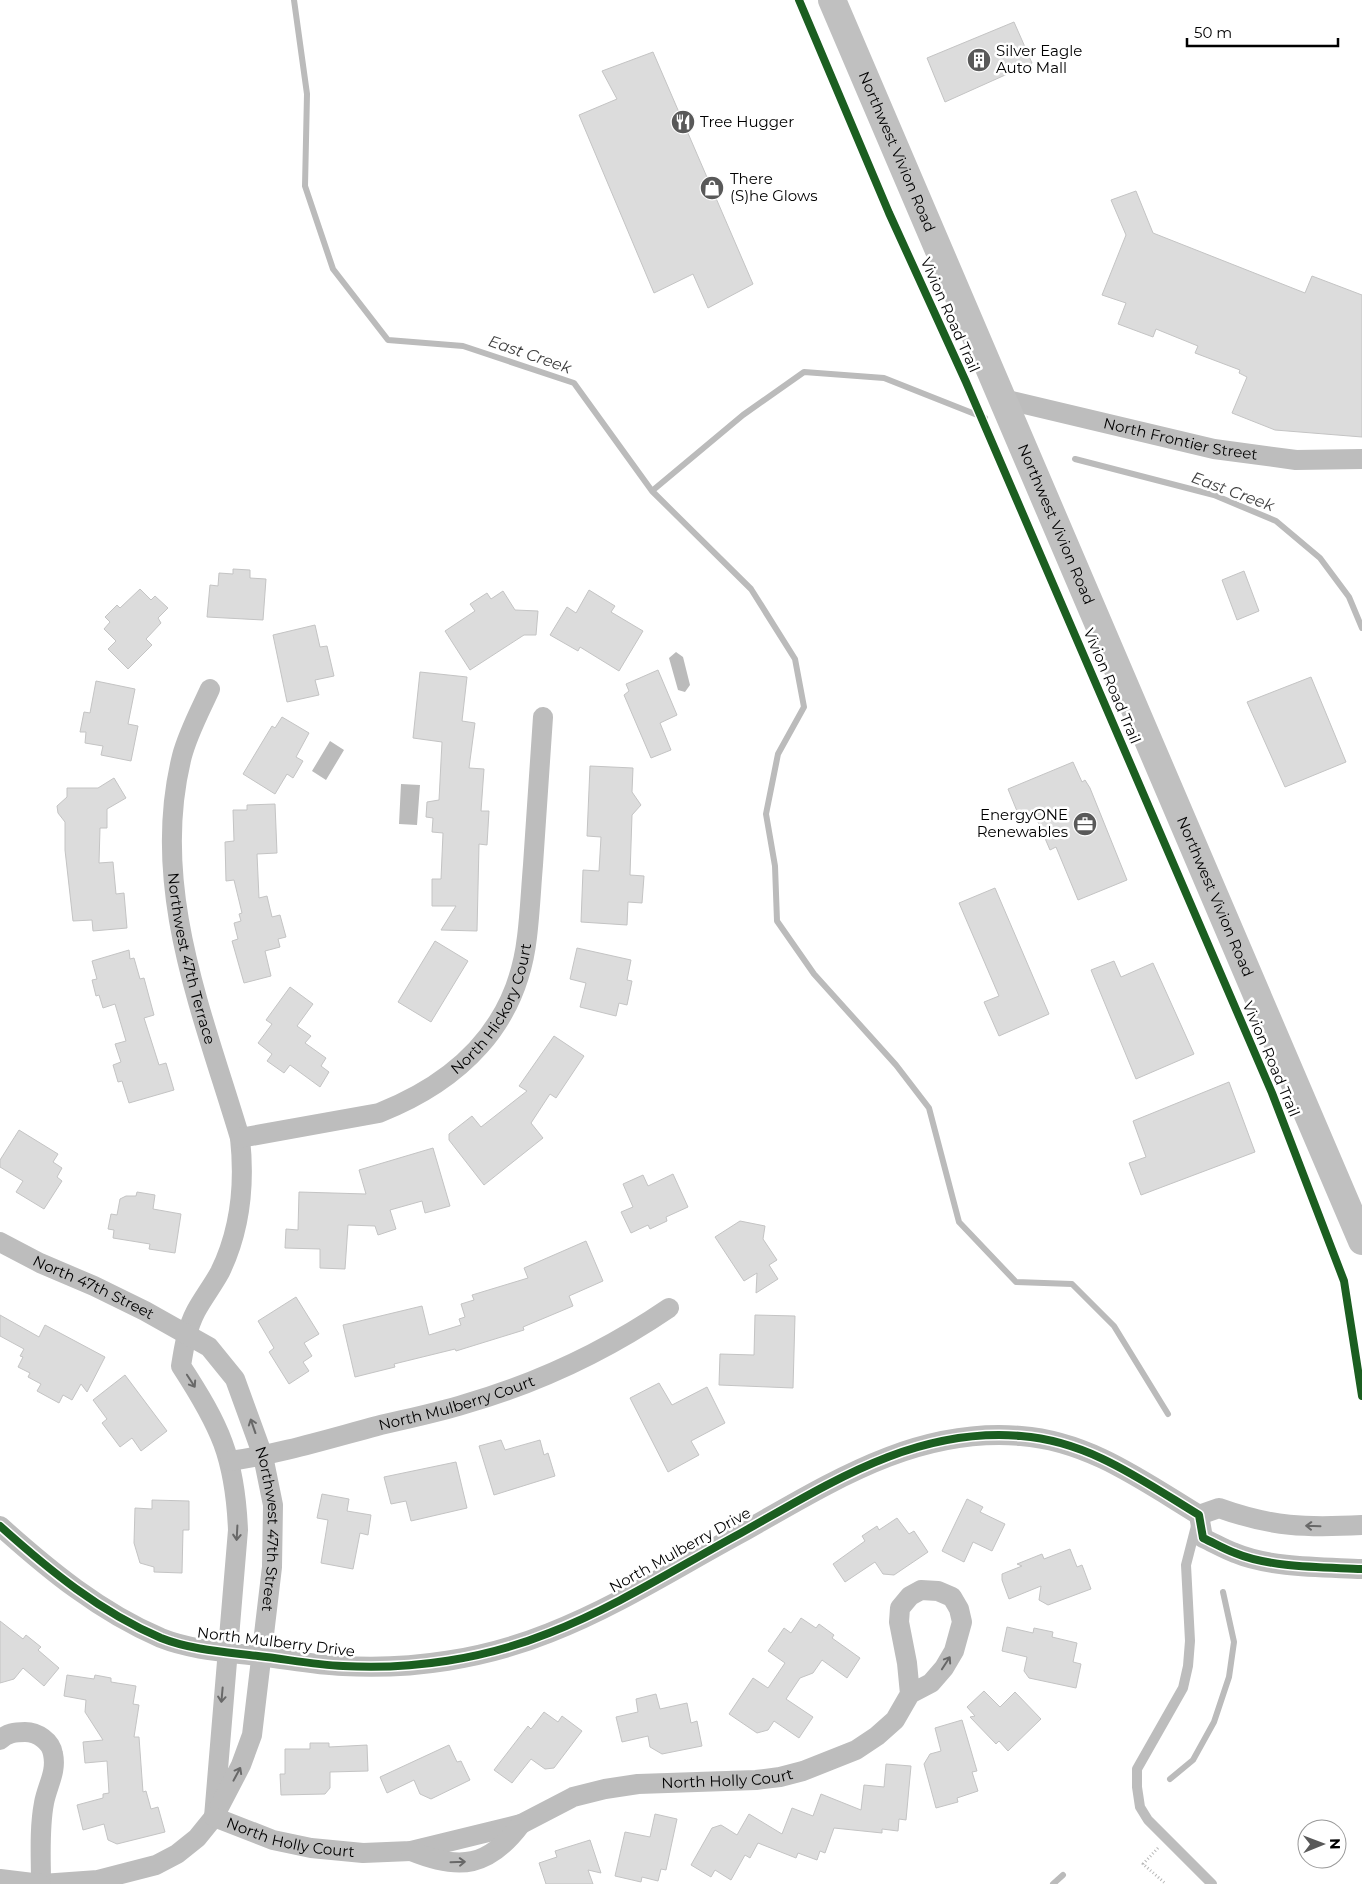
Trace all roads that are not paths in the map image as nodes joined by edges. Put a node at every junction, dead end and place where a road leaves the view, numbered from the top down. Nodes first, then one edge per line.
1 (832, 0) edge
2 (1003, 399) junction
3 (1362, 459) edge
4 (210, 689) dead end
5 (544, 717) dead end
6 (240, 1138) junction
7 (236, 1226) joint
8 (1362, 1241) edge
9 (0, 1242) edge
10 (669, 1308) dead end
11 (186, 1335) junction
12 (263, 1456) junction
13 (230, 1461) junction
14 (1199, 1515) junction
15 (1362, 1525) edge
16 (0, 1526) edge
17 (1362, 1569) edge
18 (226, 1653) junction
19 (263, 1656) junction
20 (910, 1694) junction
21 (0, 1740) edge
22 (214, 1817) junction
23 (0, 1879) edge
24 (41, 1884) edge
25 (1212, 1884) edge

1 - 2 main road, Northwest Vivion Road
2 - 3 street, North Frontier Street
2 - 8 main road, Northwest Vivion Road
4 - 6 street, Northwest 47th Terrace
5 - 6 street, North Hickory Court
6 - 7 street, Northwest 47th Terrace
7 - 11 street, Northwest 47th Street
9 - 11 street, North 47th Street
10 - 12 street, North Mulberry Court
12 -> 11 street, Northwest 47th Street
11 -> 13 street, Northwest 47th Street
12 - 13 street, North Mulberry Court
12 - 19 street, Northwest 47th Street
13 -> 18 street, Northwest 47th Street
15 -> 14 street
14 - 17 street
14 - 19 street, North Mulberry Drive
14 - 25 lane
16 - 18 street, North Mulberry Drive
18 - 19 street, North Mulberry Drive
18 -> 22 street, Northwest 47th Street
22 -> 19 street, Northwest 47th Street
20 -> 20 street
20 - 22 street, North Holly Court
21 - 24 street
22 - 24 street, North Holly Court
23 - 24 street, North Holly Court

